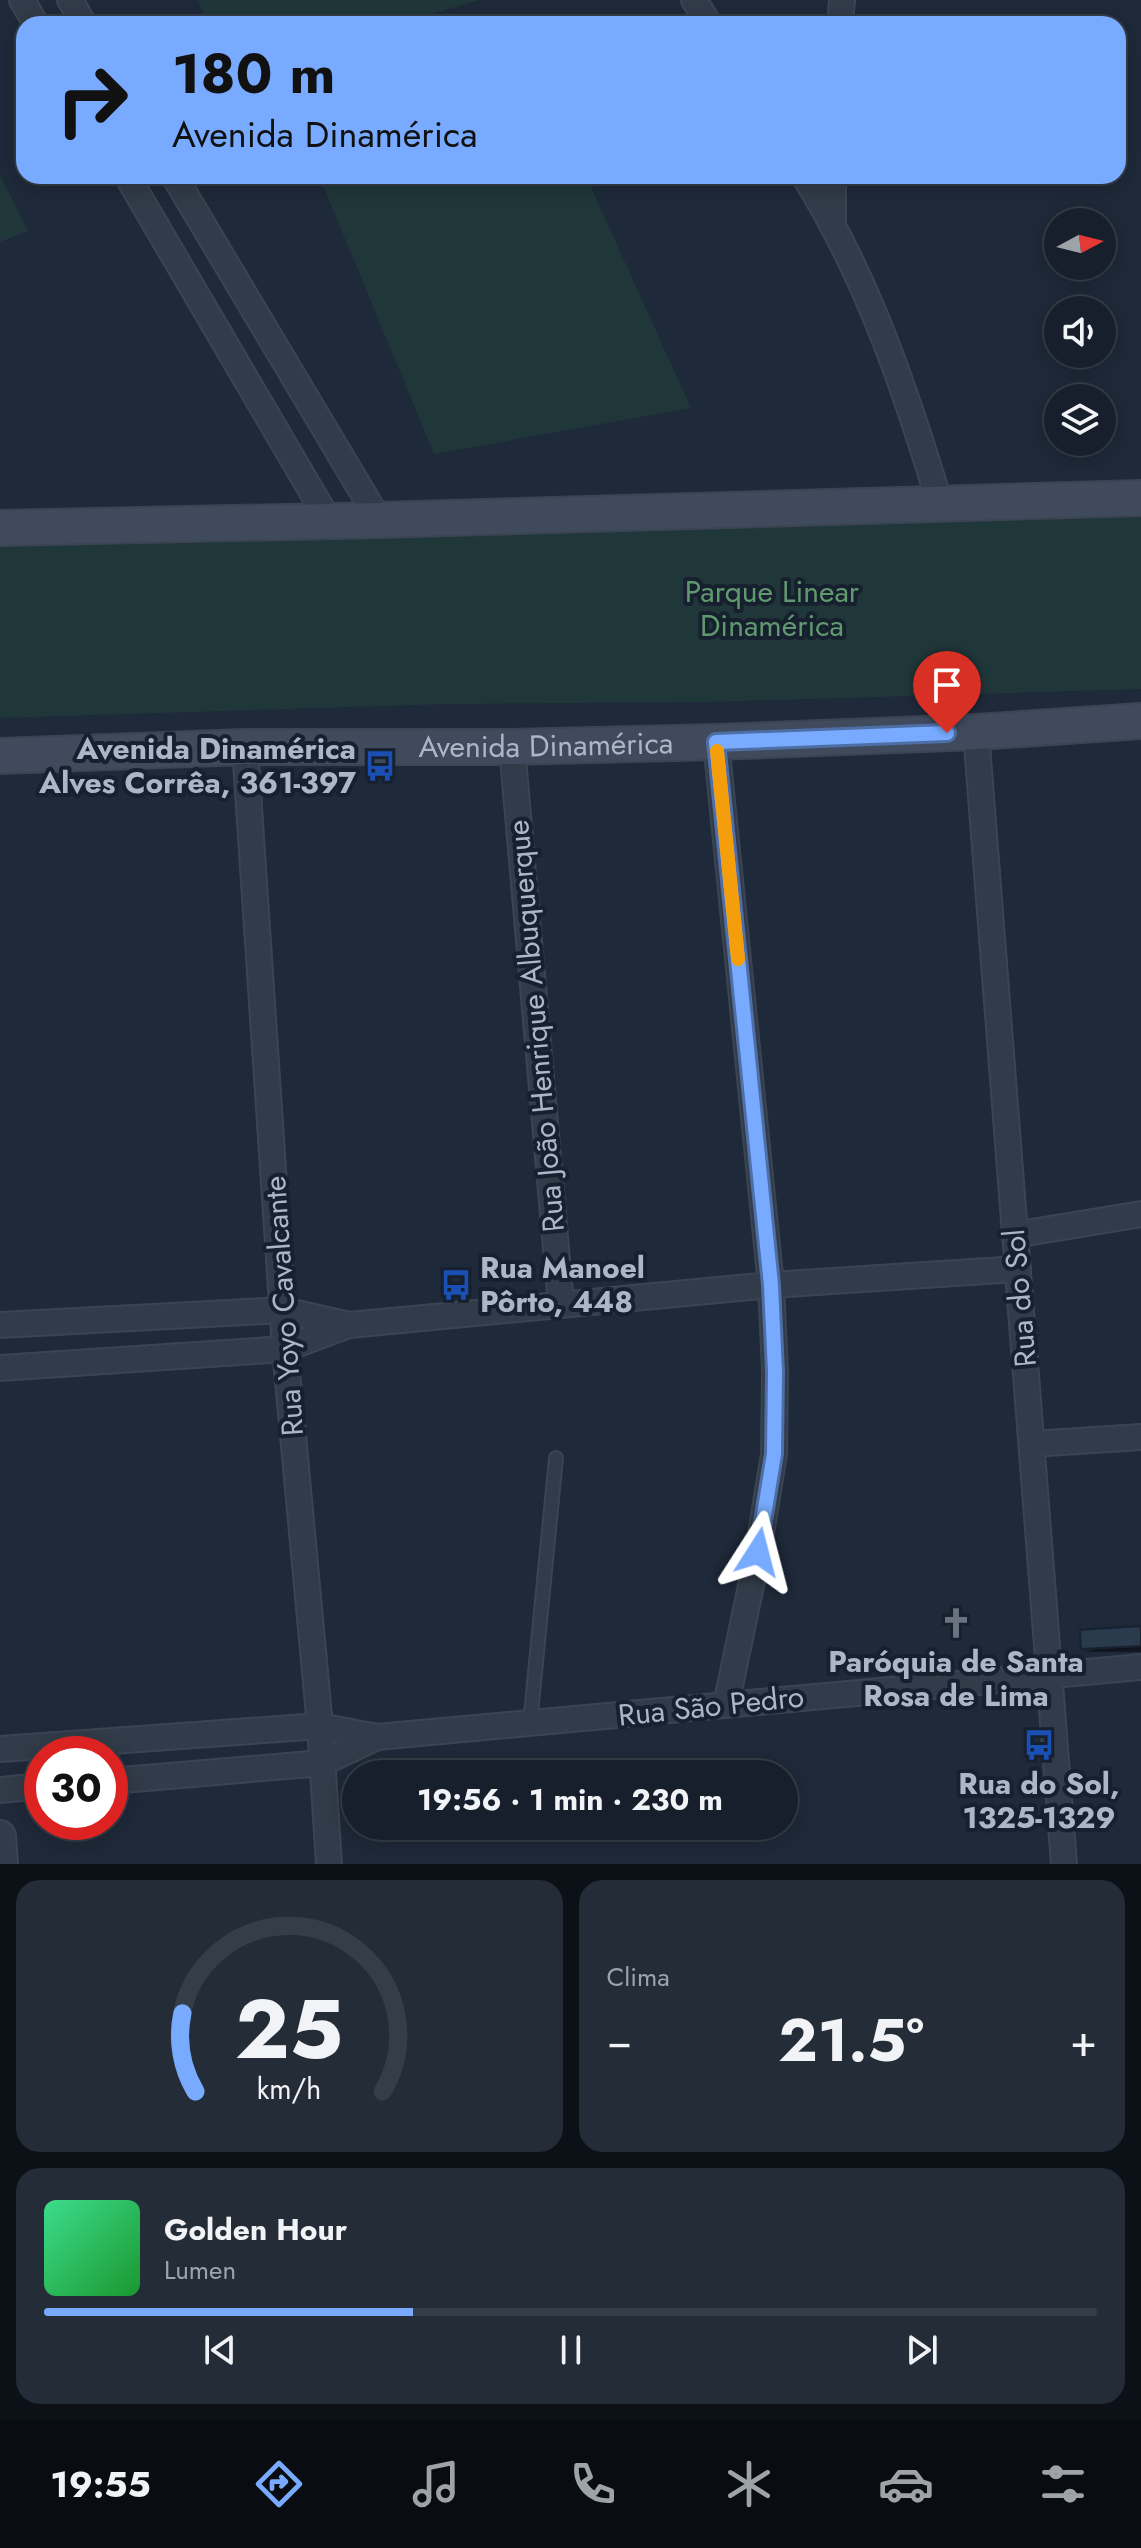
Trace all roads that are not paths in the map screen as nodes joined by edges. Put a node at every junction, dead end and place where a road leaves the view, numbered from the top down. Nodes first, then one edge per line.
1 (132, 184) edge
2 (179, 184) edge
3 (809, 184) edge
4 (833, 184) edge
5 (189, 202) junction
6 (833, 222) junction
7 (155, 223) junction
8 (1141, 498) edge
9 (940, 504) junction
10 (379, 520) junction
11 (329, 521) junction
12 (0, 528) edge
13 (1141, 721) edge
14 (976, 732) junction
15 (716, 742) junction
16 (245, 747) junction
17 (512, 747) junction
18 (0, 756) edge
19 (1141, 1214) edge
20 (1014, 1235) junction
21 (1018, 1269) junction
22 (771, 1285) junction
23 (561, 1305) junction
24 (283, 1310) junction
25 (0, 1325) edge
26 (349, 1325) junction
27 (285, 1349) junction
28 (0, 1368) edge
29 (1141, 1437) edge
30 (1032, 1444) junction
31 (556, 1458) dead end
32 (1141, 1667) edge
33 (1050, 1674) junction
34 (726, 1705) junction
35 (530, 1724) junction
36 (320, 1726) junction
37 (377, 1737) junction
38 (0, 1749) edge
39 (322, 1763) junction
40 (128, 1779) edge
41 (24, 1788) edge
42 (0, 1790) edge
43 (0, 1836) edge
44 (2, 1864) edge
45 (329, 1864) edge
46 (1064, 1864) edge

1 - 7 street
2 - 5 street
3 - 6 street
4 - 6 street
5 - 7 street
5 - 10 street
6 - 9 street
7 - 11 street
8 - 9 main road
9 - 10 main road
10 - 11 main road
11 - 12 main road
13 - 14 main road, Avenida Dinamérica
14 - 15 main road, Avenida Dinamérica
14 - 20 street, Rua do Sol
15 - 17 main road, Avenida Dinamérica
15 - 22 street
16 - 17 main road, Avenida Dinamérica
16 - 18 main road, Avenida Dinamérica
16 - 24 street, Rua Yoyo Cavalcante
17 - 23 street, Rua João Henrique Albuquerque
19 - 20 street
20 - 21 street, Rua do Sol
21 - 22 street
21 - 30 street, Rua do Sol
22 - 23 street
22 - 34 street
23 - 26 street
24 - 25 street
24 - 26 street
24 - 27 street, Rua Yoyo Cavalcante
26 - 27 street
27 - 28 street
27 - 36 street, Rua Yoyo Cavalcante
29 - 30 street
30 - 33 street, Rua do Sol
31 - 35 lane
32 - 33 street, Rua São Pedro
33 - 34 street, Rua São Pedro
33 - 46 street, Rua do Sol
34 - 35 street, Rua São Pedro
35 - 37 street, Rua São Pedro
36 - 37 street, Rua São Pedro
36 - 38 street, Rua São Pedro
36 - 39 street, Rua Yoyo Cavalcante
37 - 39 street, Rua São Pedro
39 - 40 street, Rua São Pedro
39 - 45 street, Rua Yoyo Cavalcante
41 - 42 street
43 - 44 street

